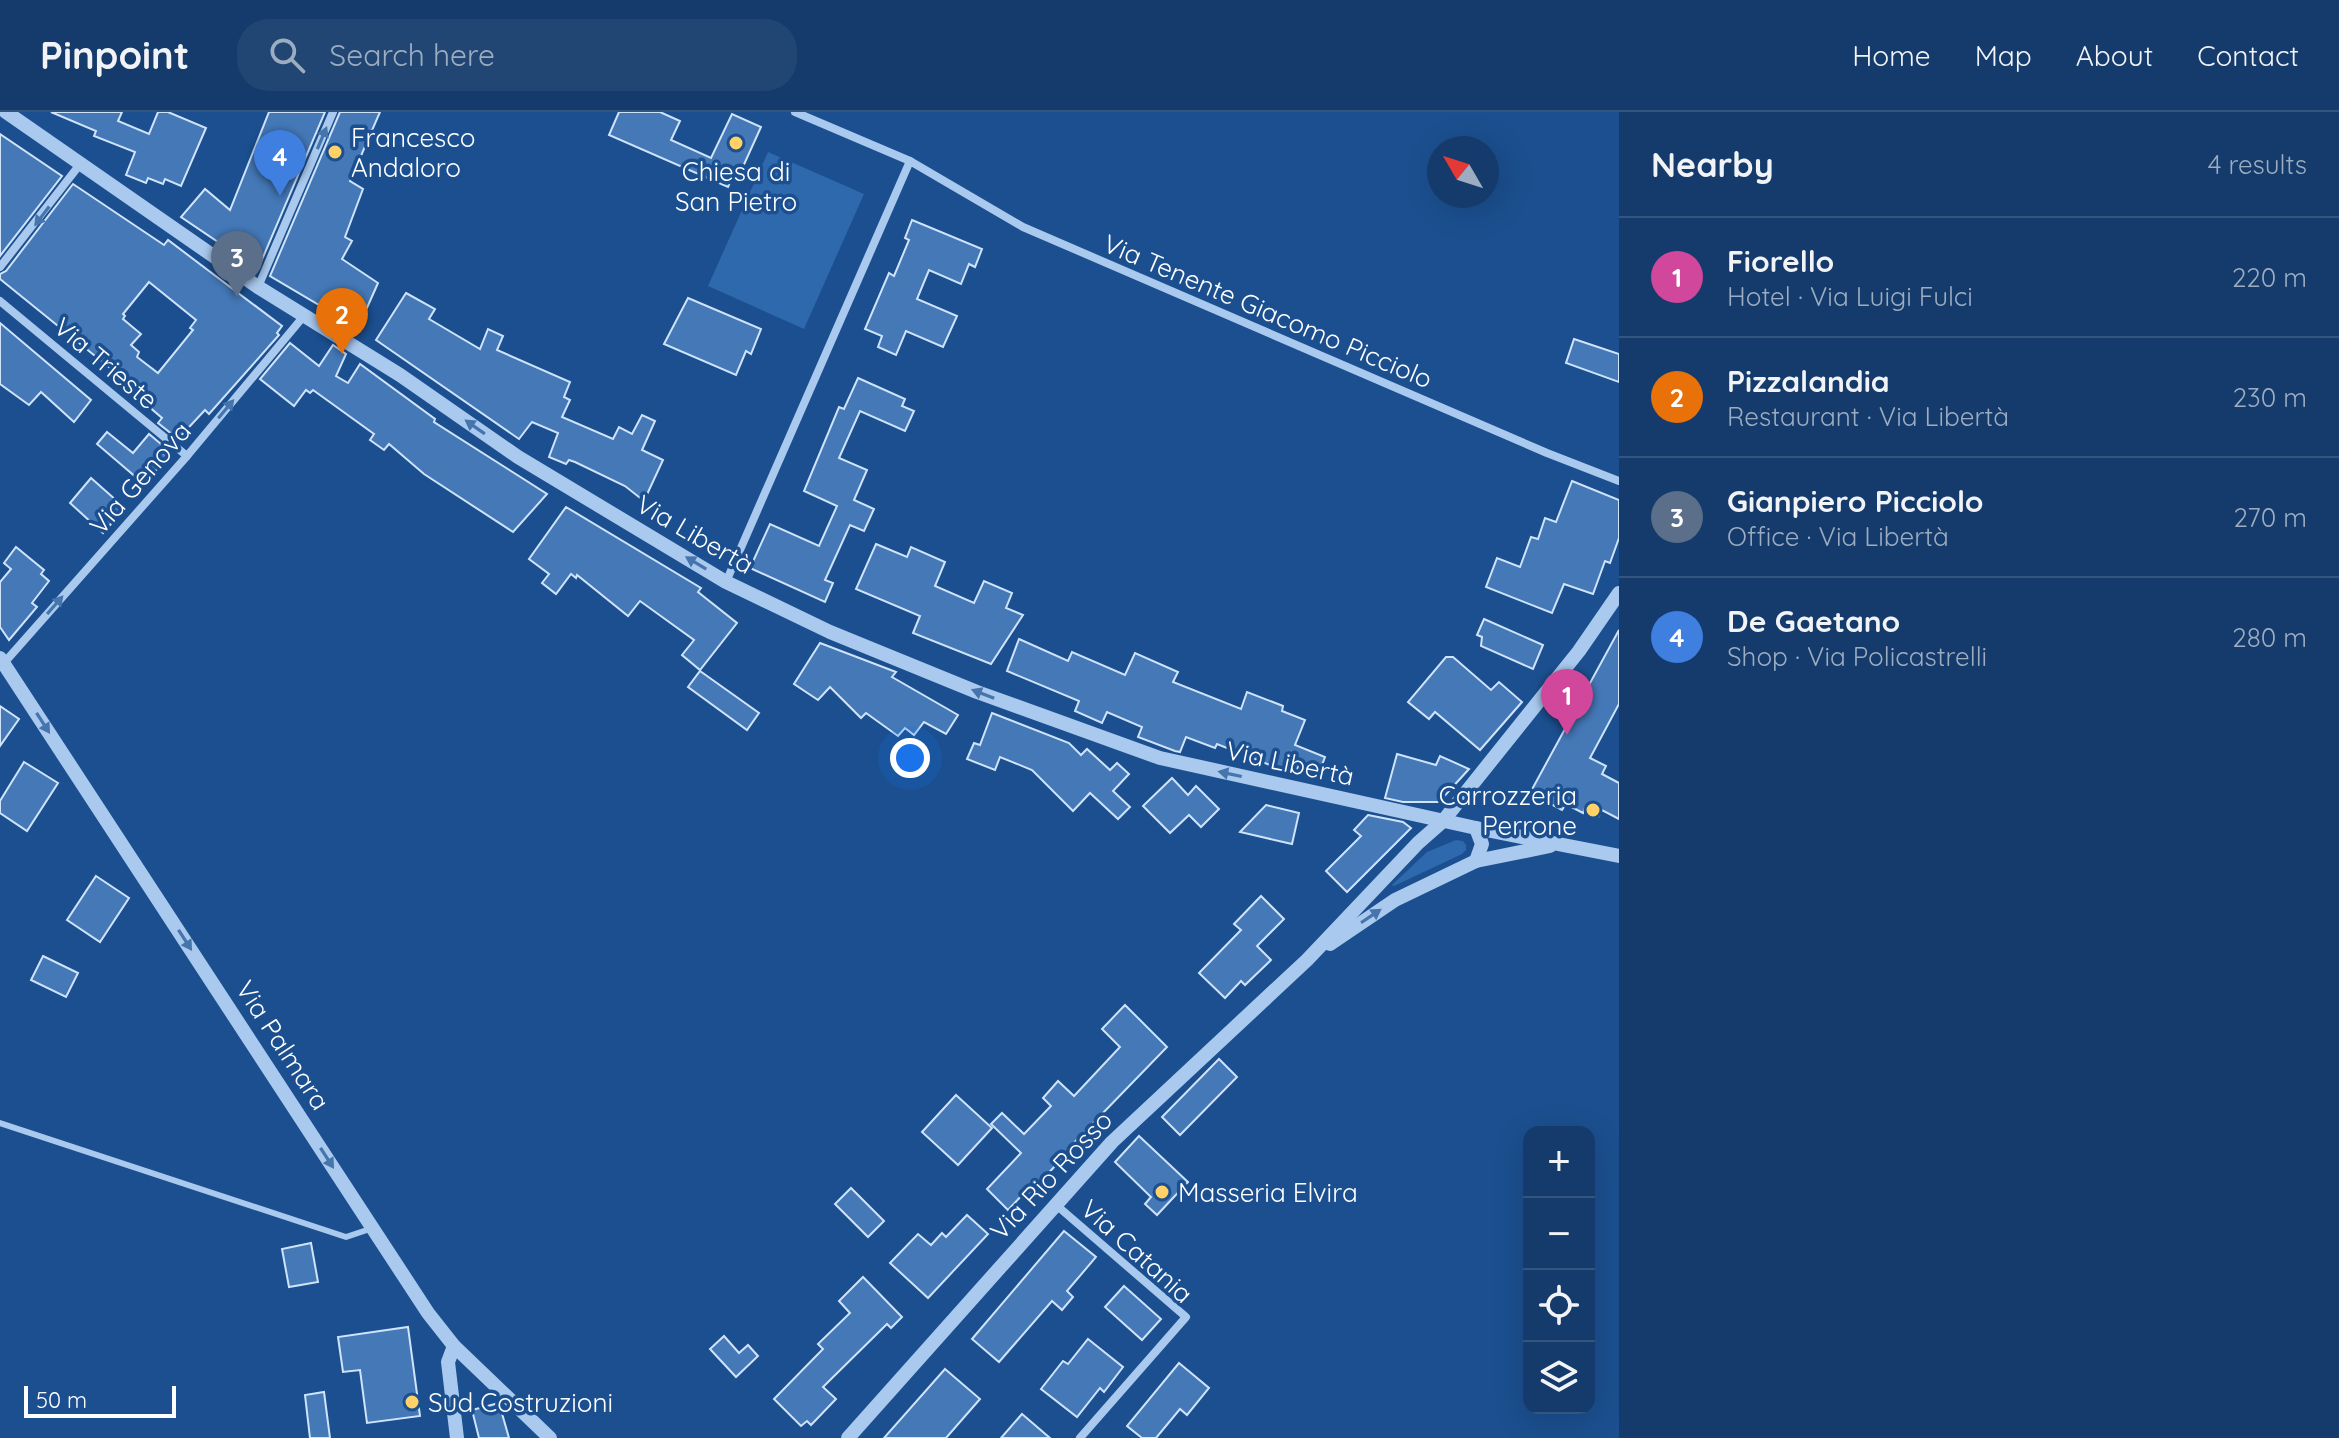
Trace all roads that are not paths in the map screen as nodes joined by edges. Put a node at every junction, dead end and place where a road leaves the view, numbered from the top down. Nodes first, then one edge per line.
1 (6, 112) edge
2 (333, 112) edge
3 (795, 112) edge
4 (910, 161) junction
5 (81, 163) junction
6 (0, 267) edge
7 (258, 287) junction
8 (0, 301) edge
9 (303, 317) junction
10 (187, 456) junction
11 (1619, 481) edge
12 (726, 582) junction
13 (1619, 593) edge
14 (2, 660) edge
15 (1443, 821) junction
16 (1476, 828) junction
17 (1557, 845) junction
18 (1619, 856) edge
19 (1476, 861) junction
20 (1307, 960) junction
21 (0, 1123) edge
22 (1055, 1204) junction
23 (373, 1228) junction
24 (454, 1346) junction
25 (457, 1438) edge
26 (550, 1438) edge
27 (848, 1438) edge
28 (1080, 1438) edge

1 - 5 street, Via Libertà
7 -> 2 street
3 - 4 street, Via Tenente Giacomo Picciolo
4 - 11 street, Via Tenente Giacomo Picciolo
4 - 12 street
5 -> 6 street
5 - 7 street, Via Libertà
7 - 9 street, Via Libertà
8 - 10 street, Via Trieste
10 -> 9 street, Via Genova
12 -> 9 street, Via Libertà
14 -> 10 street, Via Genova
15 -> 12 street, Via Libertà
13 - 15 street
14 -> 23 street, Via Palmara
15 - 16 street, Via Libertà
15 - 20 street
16 - 17 street, Via Libertà
16 - 19 street
17 - 18 street, Via Libertà
17 - 19 street
20 -> 19 street
20 - 22 street, Via Rio Rosso
21 - 23 lane
22 - 27 street, Via Rio Rosso
22 - 28 street, Via Catania
23 - 24 street, Via Palmara
24 - 25 street
24 - 26 street, Via Palmara

